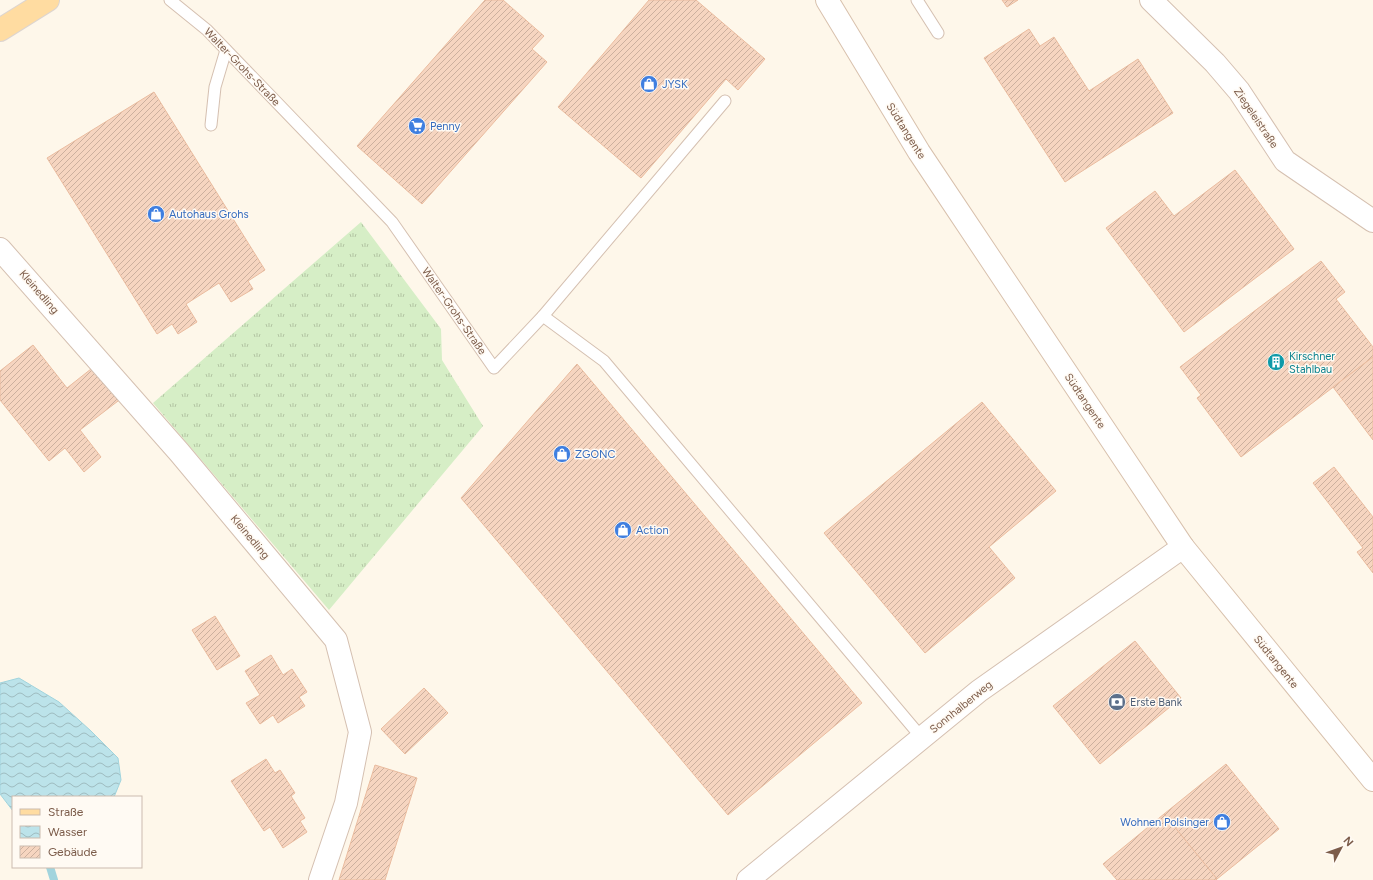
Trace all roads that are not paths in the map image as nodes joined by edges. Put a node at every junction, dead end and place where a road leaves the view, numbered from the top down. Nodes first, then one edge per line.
1 (48, 0) edge
2 (170, 0) edge
3 (827, 0) edge
4 (916, 0) edge
5 (1151, 0) edge
6 (0, 30) edge
7 (938, 34) dead end
8 (226, 50) junction
9 (725, 101) dead end
10 (211, 125) dead end
11 (1373, 221) edge
12 (0, 249) edge
13 (543, 316) junction
14 (1183, 547) junction
15 (922, 738) junction
16 (1373, 780) edge
17 (320, 880) edge
18 (748, 880) edge

1 - 6 main road
2 - 8 lane, Walter-Grohs-Straße
3 - 14 street, Südtangente
4 - 7 lane
5 - 11 street, Ziegeleistraße
8 - 10 lane
8 - 13 lane, Walter-Grohs-Straße
9 - 13 lane, Walter-Grohs-Straße
12 - 17 street, Kleinedling
13 - 15 lane
14 - 15 street, Sonnhalberweg
14 - 16 street, Südtangente
15 - 18 street, Sonnhalberweg

